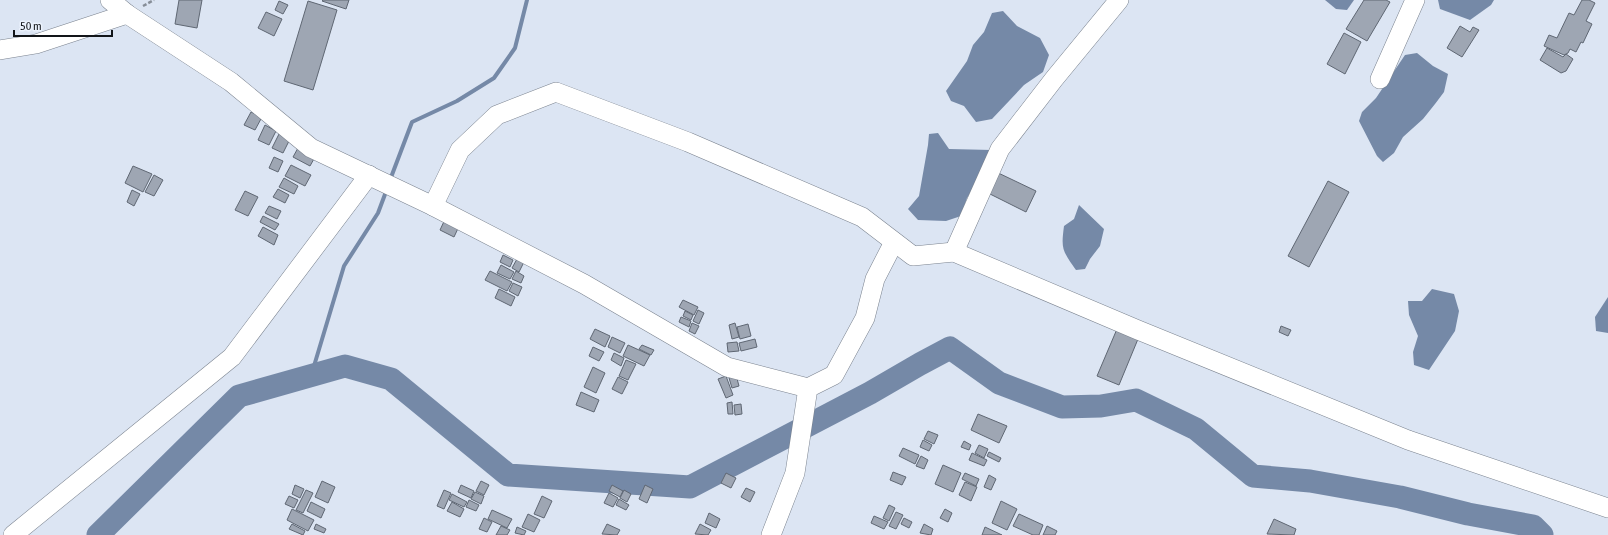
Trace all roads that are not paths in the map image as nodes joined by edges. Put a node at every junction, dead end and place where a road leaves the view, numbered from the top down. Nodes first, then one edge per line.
1 (110, 0) edge
2 (1119, 0) edge
3 (1415, 0) edge
4 (127, 14) junction
5 (0, 50) edge
6 (1380, 79) dead end
7 (369, 175) junction
8 (433, 206) junction
9 (894, 242) junction
10 (954, 252) junction
11 (808, 388) junction
12 (1608, 508) edge
13 (13, 535) edge
14 (771, 535) edge

1 - 4 street
2 - 10 street
3 - 6 street
4 - 5 street
4 - 7 street
7 - 8 street
7 - 13 street
8 - 9 street
8 - 11 street
9 - 10 street
9 - 11 street
10 - 12 street
11 - 14 street

